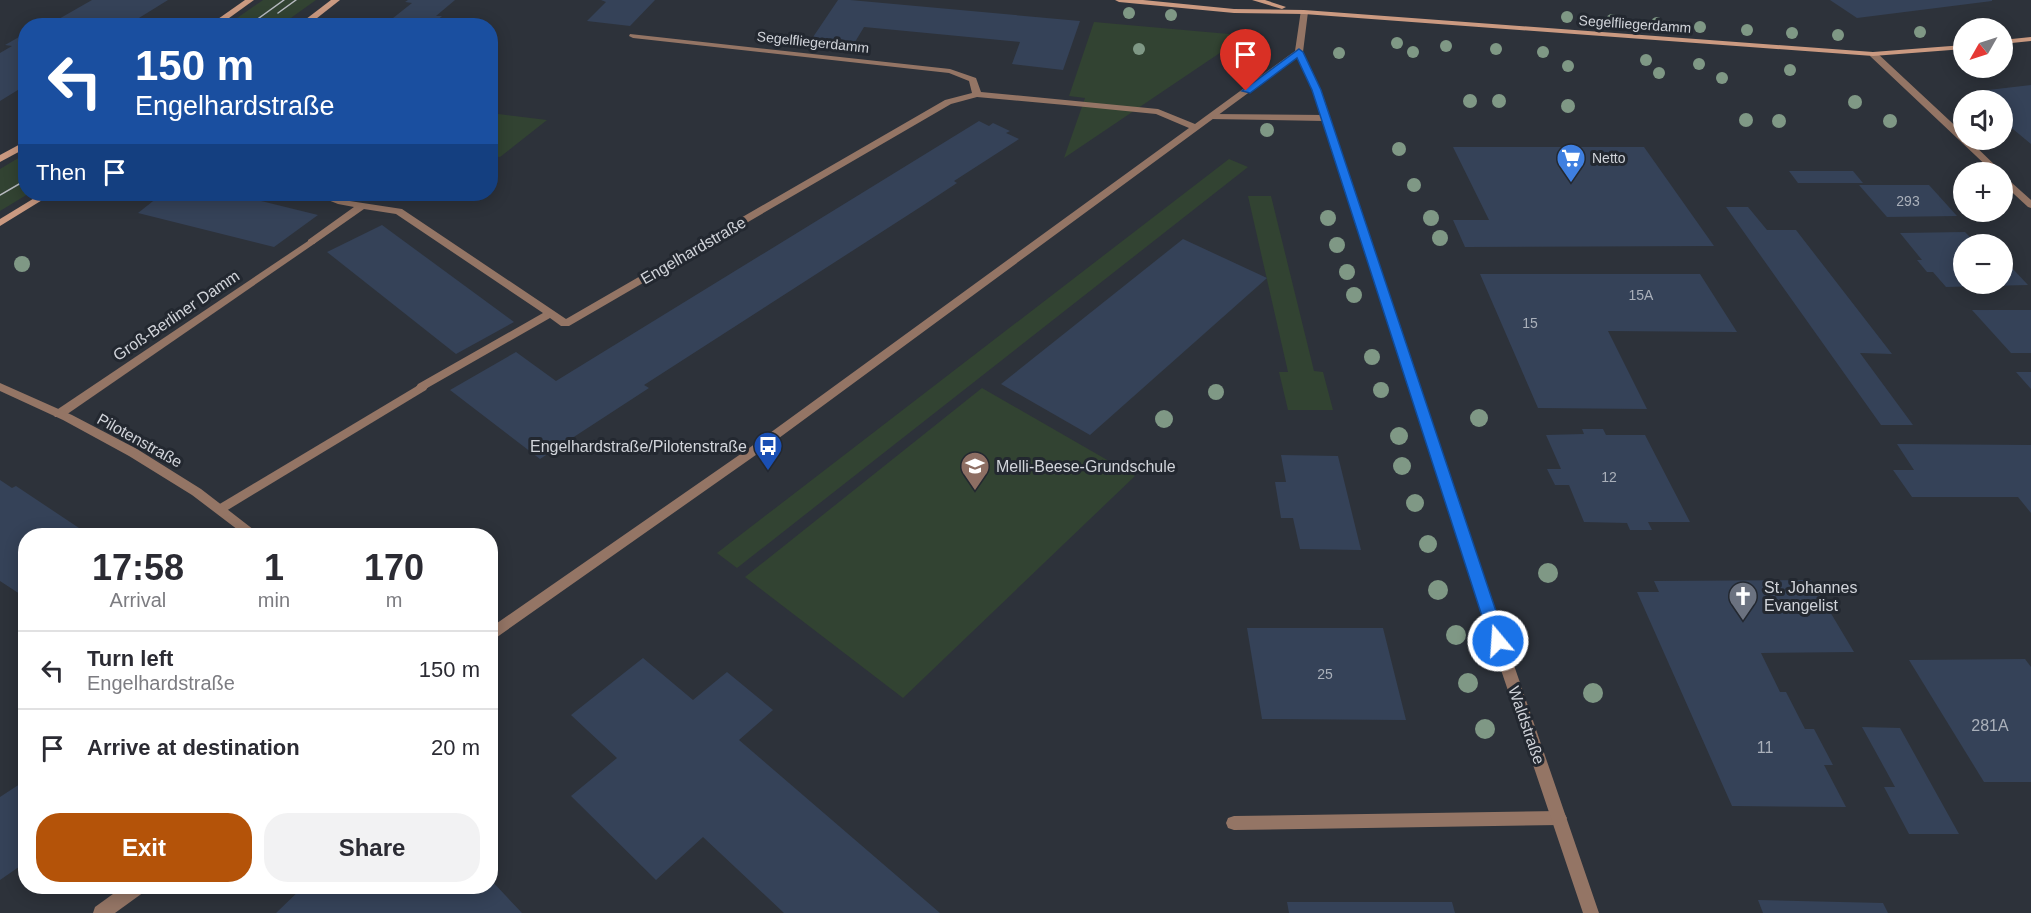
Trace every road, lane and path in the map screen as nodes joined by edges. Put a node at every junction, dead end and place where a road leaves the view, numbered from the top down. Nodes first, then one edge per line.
1 (250, 0) edge
2 (336, 0) edge
3 (1119, 0) edge
4 (1256, 0) edge
5 (1304, 12) junction
6 (224, 18) edge
7 (312, 18) edge
8 (633, 36) dead end
9 (2031, 39) edge
10 (2013, 41) edge
11 (1953, 48) edge
12 (1299, 52) junction
13 (1873, 54) junction
14 (977, 94) junction
15 (1212, 117) junction
16 (1324, 118) junction
17 (1197, 128) junction
18 (1953, 129) edge
19 (18, 149) edge
20 (1975, 150) edge
21 (0, 159) edge
22 (1988, 162) edge
23 (2013, 188) edge
24 (36, 201) edge
25 (338, 201) edge
26 (2031, 205) edge
27 (362, 206) junction
28 (0, 223) edge
29 (551, 314) junction
30 (0, 387) edge
31 (59, 414) junction
32 (222, 508) junction
33 (246, 528) edge
34 (498, 630) edge
35 (1559, 818) junction
36 (1233, 823) dead end
37 (127, 894) edge
38 (100, 913) edge
39 (1592, 913) edge

1 - 6 main road
2 - 7 main road
3 - 5 main road, Segelfliegerdamm
4 - 5 main road, Segelfliegerdamm
5 - 12 street
5 - 13 main road, Segelfliegerdamm
8 - 14 street, Segelfliegerdamm
9 - 10 main road
11 - 13 main road, Segelfliegerdamm
12 - 15 street
12 - 16 street, Waldstraße
13 - 18 street
14 - 17 street, Engelhardstraße
14 - 29 street, Engelhardstraße
15 - 16 street
15 - 17 street
16 - 35 street, Waldstraße
17 - 34 street
19 - 21 main road
20 - 22 street
23 - 26 street
24 - 28 main road
25 - 27 street
27 - 29 street
27 - 31 street, Groß-Berliner Damm
29 - 32 street
30 - 31 street, Pilotenstraße
31 - 32 street, Pilotenstraße
32 - 33 street, Pilotenstraße
35 - 36 street
35 - 39 street, Waldstraße
37 - 38 street

